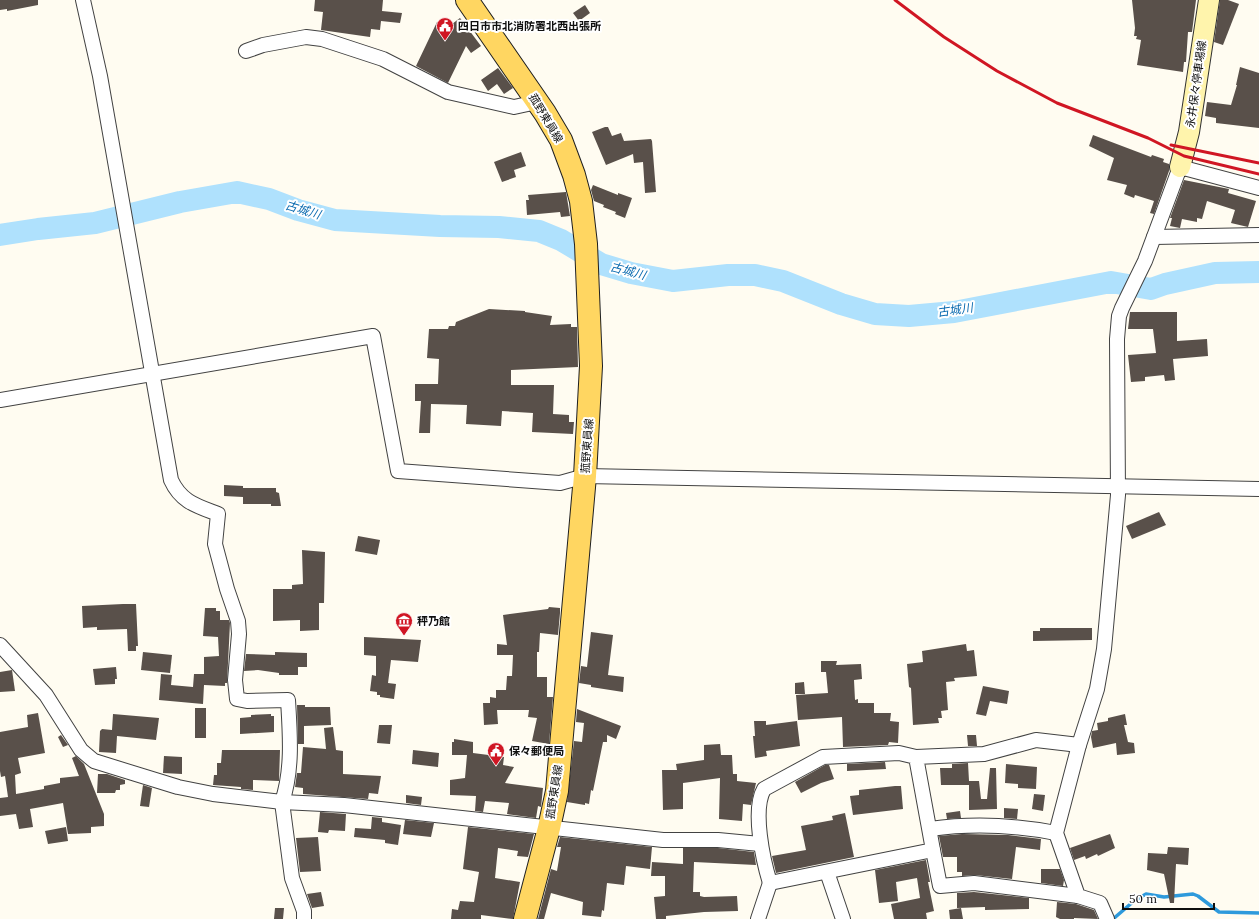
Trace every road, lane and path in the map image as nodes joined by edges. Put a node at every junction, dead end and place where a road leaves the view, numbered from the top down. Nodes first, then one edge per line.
1 (83, 0) edge
2 (467, 0) edge
3 (1209, 0) edge
4 (246, 50) dead end
5 (537, 102) junction
6 (1180, 167) junction
7 (1259, 188) edge
8 (1259, 236) edge
9 (1154, 237) junction
10 (153, 373) junction
11 (0, 400) edge
12 (585, 476) junction
13 (1118, 488) junction
14 (1259, 489) edge
15 (0, 645) edge
16 (1079, 746) junction
17 (916, 757) junction
18 (282, 802) junction
19 (549, 828) junction
20 (930, 829) junction
21 (1056, 833) junction
22 (760, 844) junction
23 (934, 850) junction
24 (826, 872) junction
25 (770, 882) junction
26 (1078, 896) junction
27 (1106, 918) edge
28 (304, 919) edge
29 (524, 919) edge
30 (758, 919) edge
31 (843, 919) edge

1 - 10 street
2 - 5 main road, 菰野東員線
3 - 6 main road, 永井保々停車場線
4 - 5 street
5 - 12 main road, 菰野東員線
6 - 7 street
6 - 9 street
8 - 9 street
9 - 13 street
10 - 11 street
10 - 12 street
10 - 18 street
12 - 13 street
12 - 19 main road, 菰野東員線
13 - 14 street
13 - 16 street
15 - 18 street
16 - 17 street
16 - 21 street
17 - 20 street
17 - 22 street
18 - 19 street
18 - 28 street
19 - 22 street
19 - 29 main road, 菰野東員線
20 - 21 street
20 - 23 street
21 - 26 street
22 - 25 street
23 - 24 street
23 - 26 street
24 - 25 street
24 - 31 street
25 - 30 street
26 - 27 street

